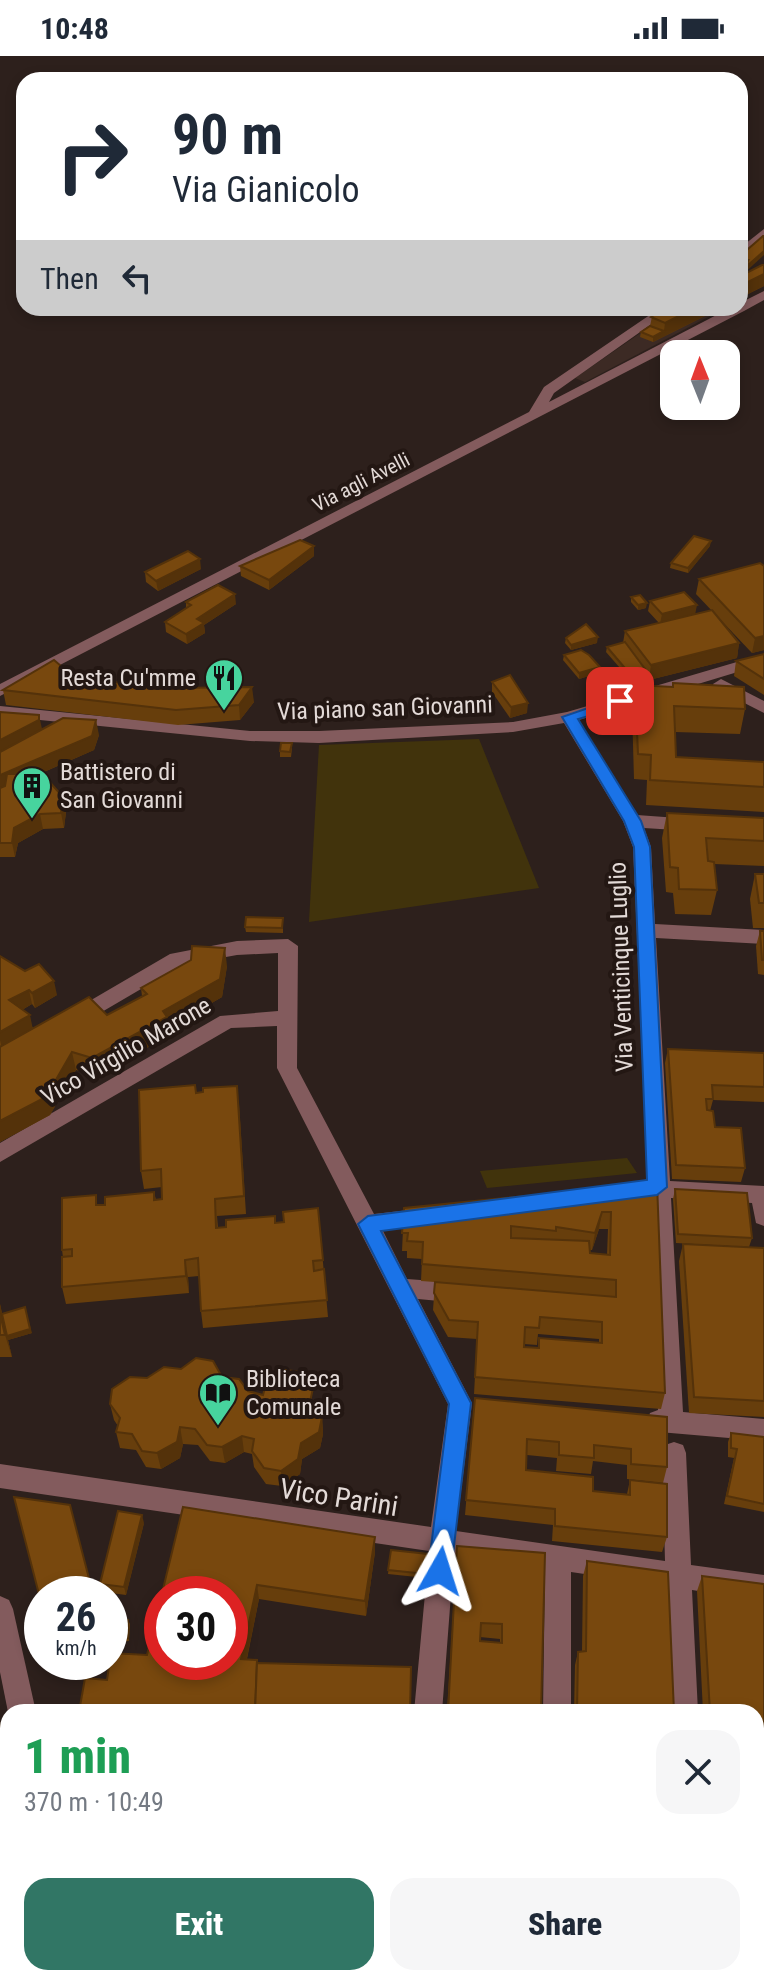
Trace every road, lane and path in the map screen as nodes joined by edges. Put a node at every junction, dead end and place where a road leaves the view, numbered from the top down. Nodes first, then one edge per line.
1 (764, 233) edge
2 (748, 247) edge
3 (656, 316) edge
4 (725, 316) edge
5 (533, 416) junction
6 (764, 659) edge
7 (706, 677) junction
8 (0, 691) edge
9 (764, 708) edge
10 (0, 711) edge
11 (569, 717) junction
12 (74, 720) junction
13 (49, 733) edge
14 (632, 821) junction
15 (706, 825) edge
16 (645, 930) junction
17 (764, 937) edge
18 (285, 1018) junction
19 (56, 1030) edge
20 (650, 1054) junction
21 (678, 1056) edge
22 (0, 1153) edge
23 (657, 1187) junction
24 (627, 1191) edge
25 (763, 1202) edge
26 (444, 1214) edge
27 (368, 1224) junction
28 (401, 1288) junction
29 (478, 1295) edge
30 (460, 1403) junction
31 (490, 1406) edge
32 (641, 1419) edge
33 (671, 1422) junction
34 (764, 1430) edge
35 (674, 1453) dead end
36 (0, 1476) edge
37 (442, 1543) junction
38 (558, 1559) junction
39 (677, 1576) junction
40 (764, 1588) edge
41 (0, 1609) edge
42 (7, 1679) edge
43 (18, 1704) edge
44 (429, 1704) edge
45 (557, 1704) edge
46 (684, 1704) edge

1 - 2 street
3 - 5 street
4 - 5 street, Via agli Avelli
5 - 8 street, Via agli Avelli
6 - 7 street, Via piano san Giovanni
7 - 9 street
7 - 11 street, Via piano san Giovanni
10 - 12 street, Via piano san Giovanni
11 - 12 street, Via piano san Giovanni
11 - 14 street, Via Venticinque Luglio
12 - 13 street
14 - 15 street
14 - 16 street, Via Venticinque Luglio
16 - 17 street
16 - 20 street, Via Venticinque Luglio
18 - 19 street
18 - 22 street, Vico Virgilio Marone
18 - 27 street
20 - 21 street
20 - 23 street, Via Venticinque Luglio
23 - 24 street
23 - 25 street
23 - 33 street, Via Venticinque Luglio
26 - 27 street
27 - 28 street
28 - 29 street
28 - 30 street
30 - 31 street
30 - 37 street
32 - 33 street
33 - 34 street
35 - 39 street
36 - 37 street, Vico Parini
37 - 38 street, Vico Parini
37 - 44 street
38 - 39 street, Vico Parini
38 - 45 street
39 - 40 street, Vico Parini
39 - 46 street
41 - 42 street
42 - 43 street

